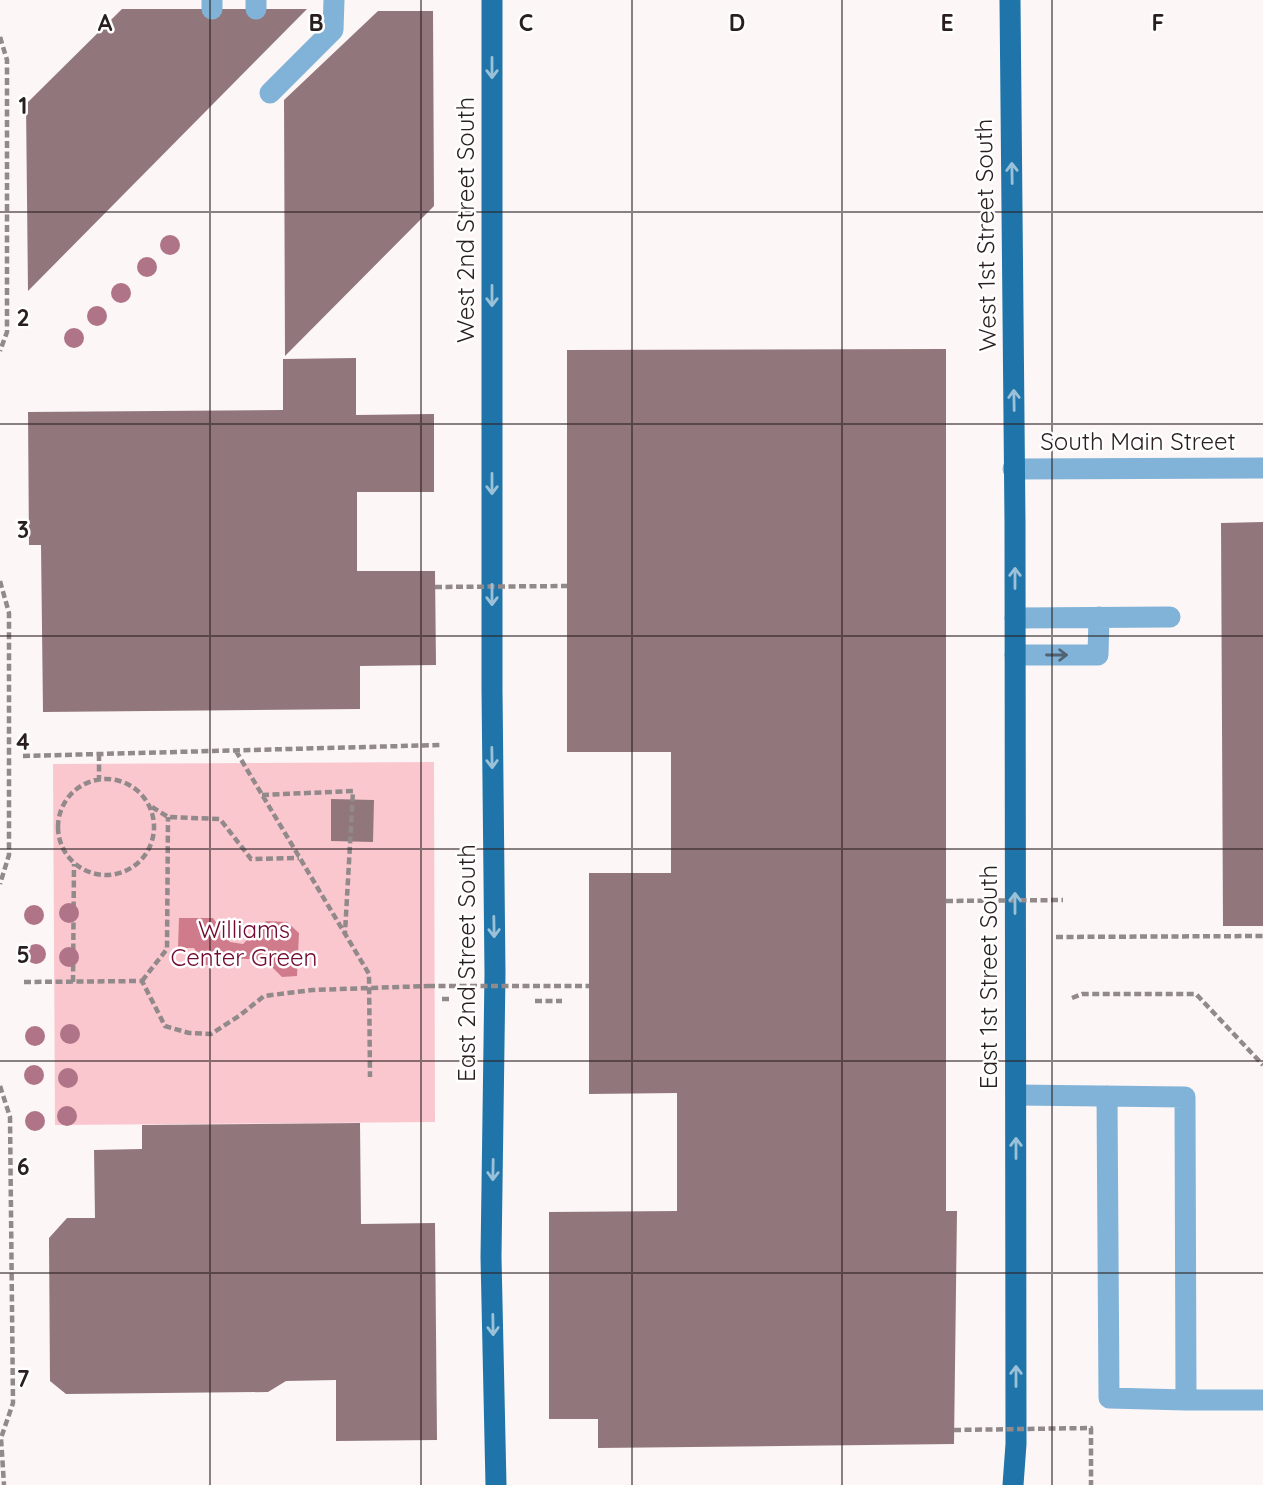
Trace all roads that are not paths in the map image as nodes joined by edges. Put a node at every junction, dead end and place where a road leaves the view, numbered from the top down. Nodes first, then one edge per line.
1 (334, 0) edge
2 (492, 0) edge
3 (1010, 0) edge
4 (271, 93) dead end
5 (492, 440) joint
6 (1013, 468) junction
7 (1263, 468) edge
8 (1099, 617) junction
9 (1170, 617) dead end
10 (1015, 618) junction
11 (1015, 655) junction
12 (1016, 1095) junction
13 (1107, 1096) junction
14 (1186, 1400) junction
15 (1263, 1400) edge
16 (496, 1485) edge
17 (1013, 1485) edge

1 - 4 street
2 -> 5 main road, West 2nd Street South
6 -> 3 main road, West 1st Street South
5 -> 16 main road, East 2nd Street South
6 - 7 street, South Main Street
10 -> 6 main road, East 1st Street South
8 - 9 street
8 - 10 street
11 -> 8 street
10 - 11 main road, East 1st Street South
12 -> 11 main road, East 1st Street South
12 - 13 street
17 -> 12 main road, East 1st Street South
13 - 14 street
13 - 14 street
14 - 15 street

